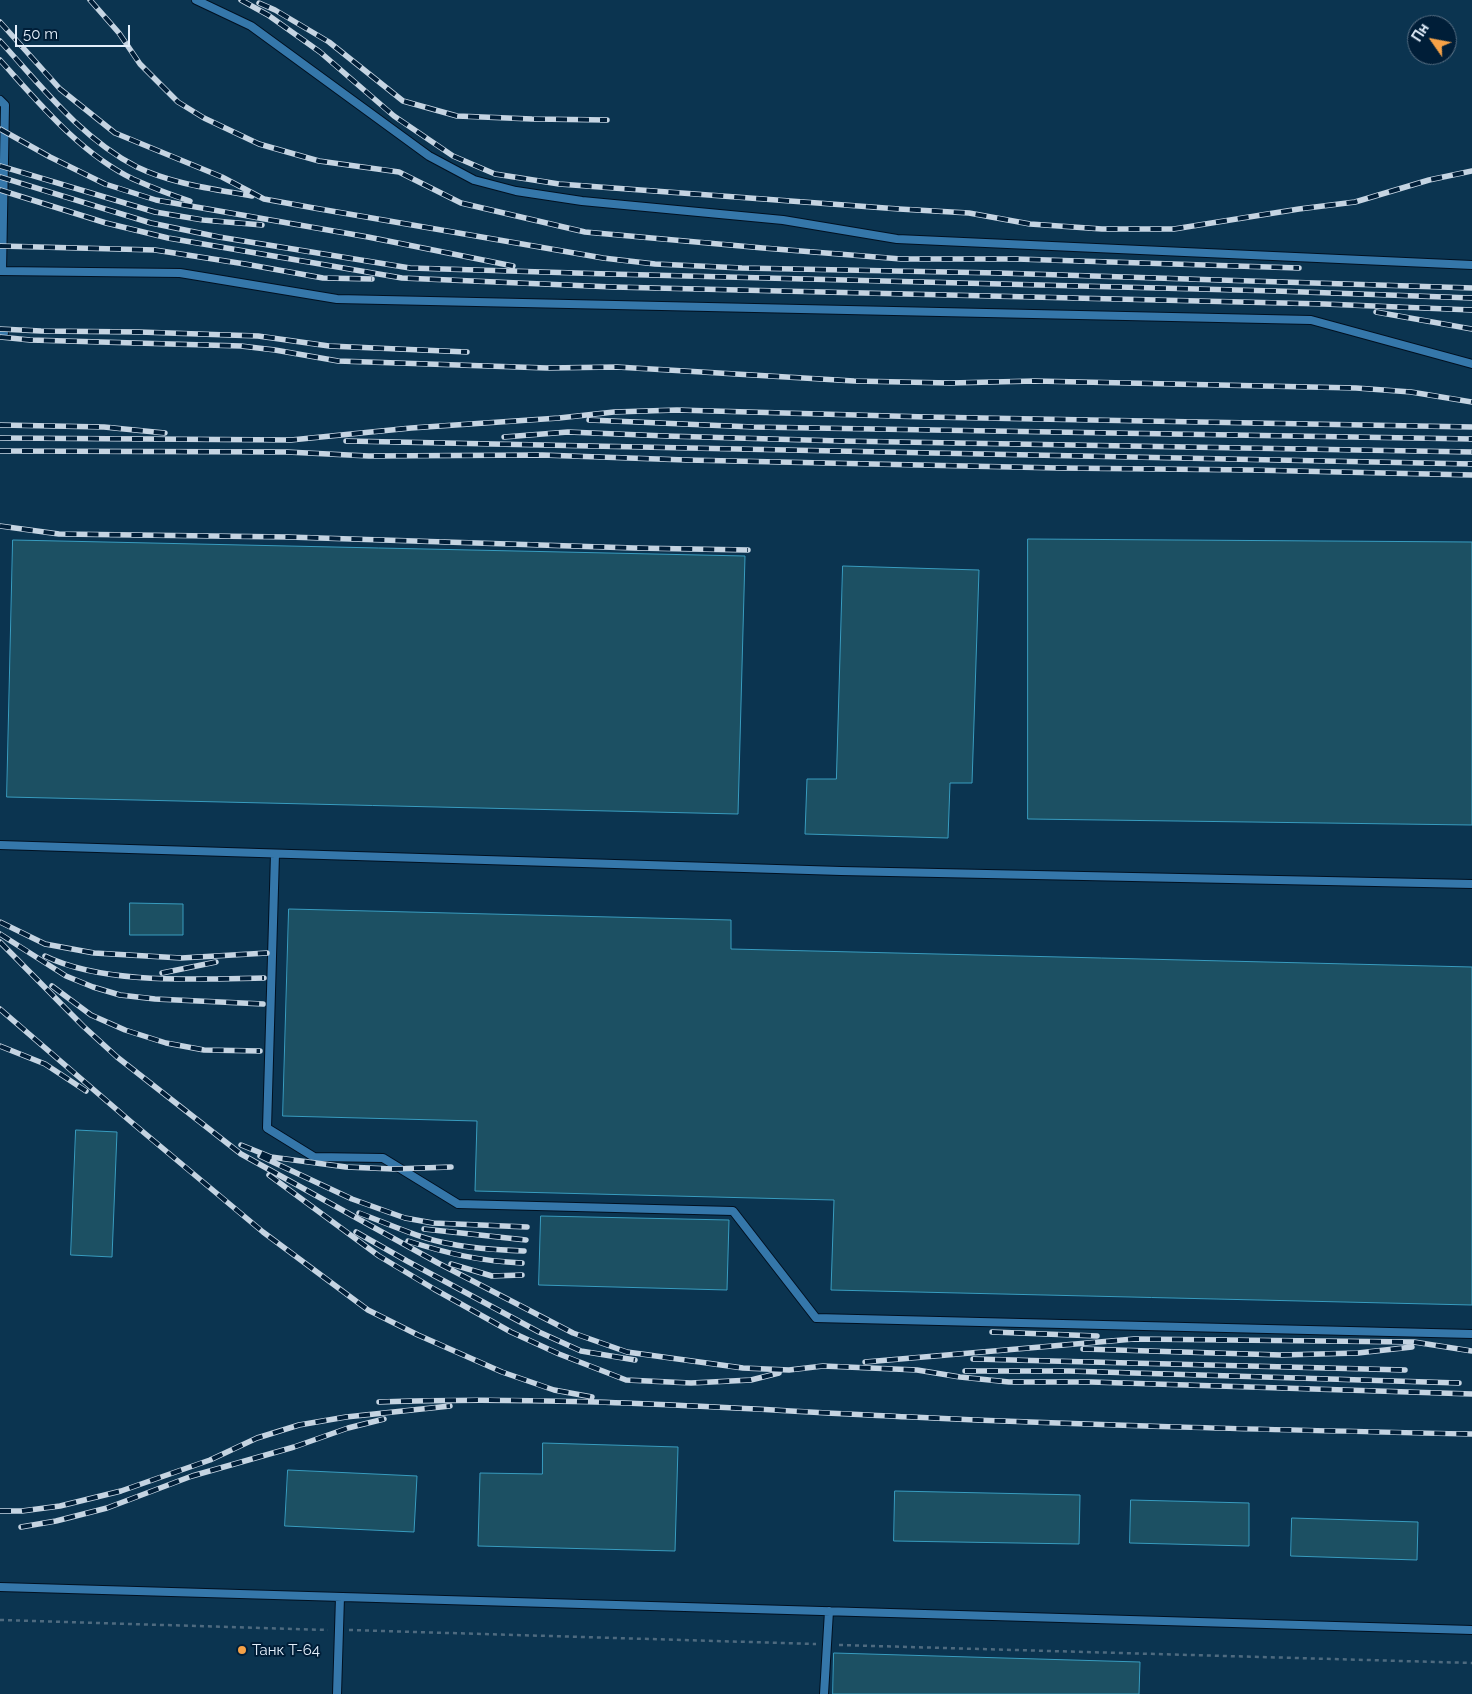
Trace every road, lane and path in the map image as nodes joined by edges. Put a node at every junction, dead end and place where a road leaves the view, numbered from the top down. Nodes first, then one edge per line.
1 (196, 0) edge
2 (0, 100) edge
3 (2, 150) edge
4 (1472, 265) edge
5 (1, 272) edge
6 (1472, 364) edge
7 (0, 845) edge
8 (275, 854) junction
9 (1472, 884) edge
10 (1472, 1334) edge
11 (0, 1587) edge
12 (340, 1597) junction
13 (828, 1611) junction
14 (0, 1620) edge
15 (339, 1630) junction
16 (1472, 1630) edge
17 (827, 1644) junction
18 (1472, 1663) edge
19 (337, 1694) edge
20 (824, 1694) edge

1 - 4 lane
2 - 3 lane
3 - 5 lane
5 - 6 lane
7 - 8 lane
8 - 9 lane
8 - 10 lane
11 - 12 lane
12 - 13 lane
12 - 15 lane
13 - 16 lane
13 - 17 lane
14 - 15 path
15 - 17 path
15 - 19 lane
17 - 18 path
17 - 20 lane

